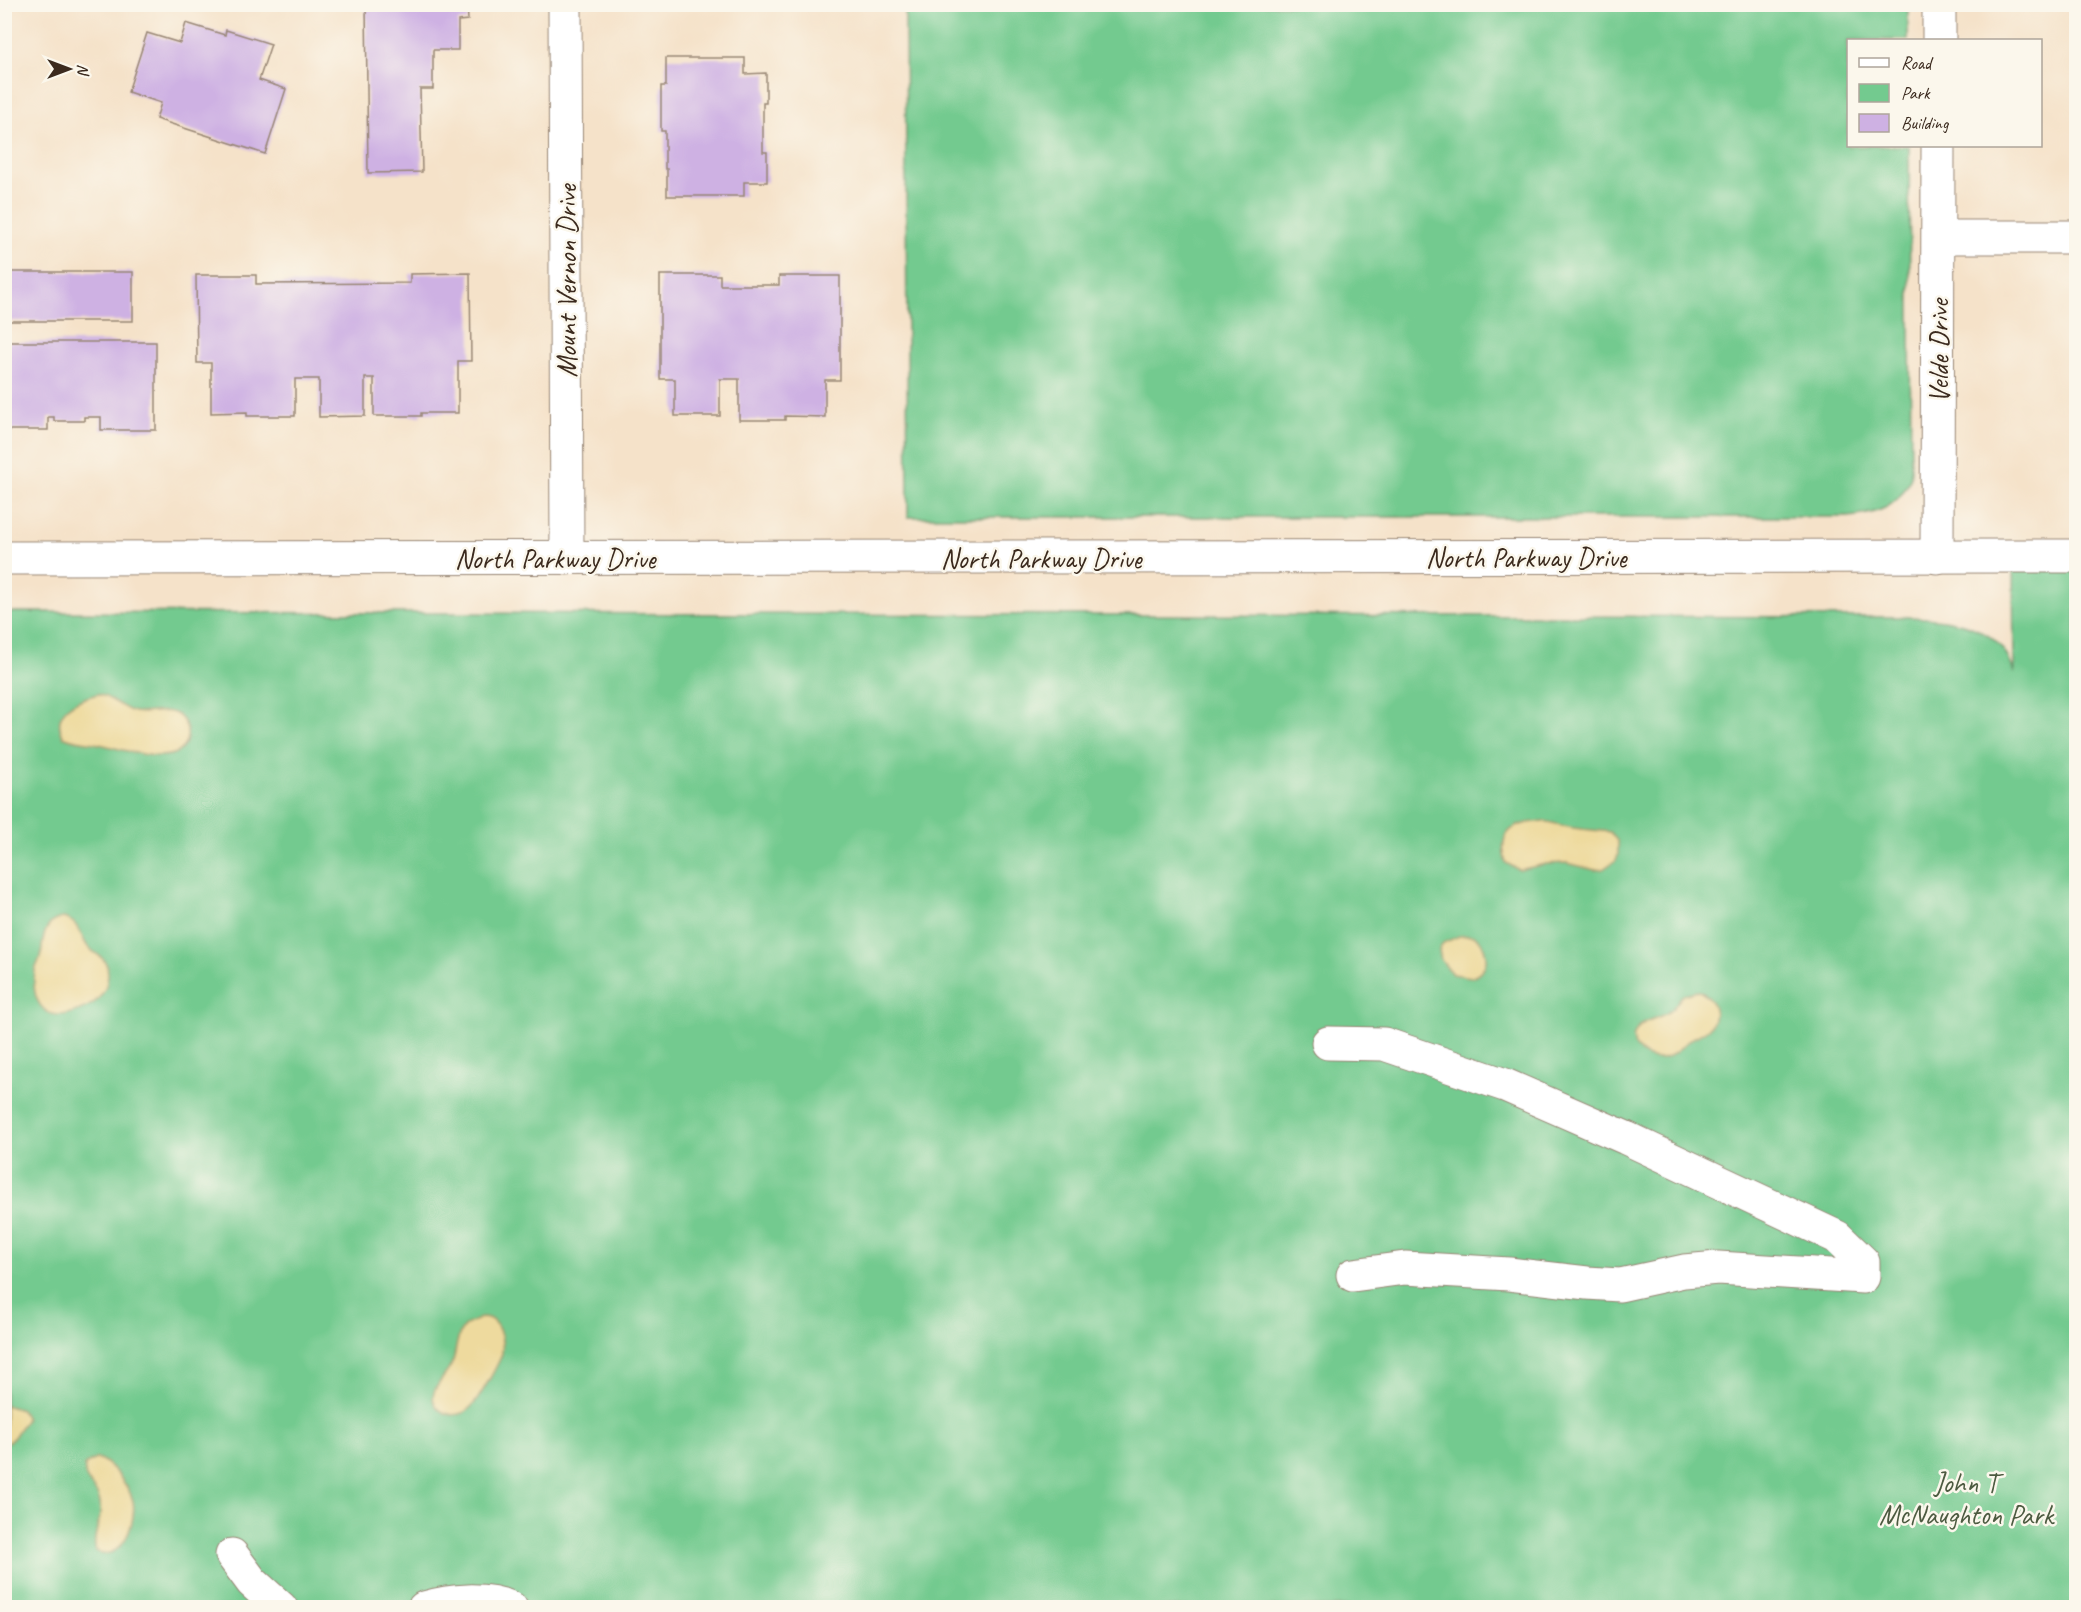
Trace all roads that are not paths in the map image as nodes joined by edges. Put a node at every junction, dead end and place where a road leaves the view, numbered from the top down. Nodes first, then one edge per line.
1 (565, 4) edge
2 (1939, 4) edge
3 (1939, 39) edge
4 (1938, 147) edge
5 (1938, 237) junction
6 (2076, 237) edge
7 (1937, 556) junction
8 (2076, 556) edge
9 (4, 558) edge
10 (567, 558) junction
11 (1328, 1043) dead end
12 (1353, 1275) dead end
13 (232, 1555) dead end
14 (281, 1608) edge
15 (424, 1608) edge
16 (511, 1608) edge

1 - 10 main road, Mount Vernon Drive
2 - 3 main road
4 - 5 main road, Velde Drive
5 - 6 main road
5 - 7 main road, Velde Drive
7 - 8 main road, North Parkway Drive
7 - 10 main road, North Parkway Drive
9 - 10 main road, North Parkway Drive
11 - 12 main road
13 - 14 main road
15 - 16 main road

